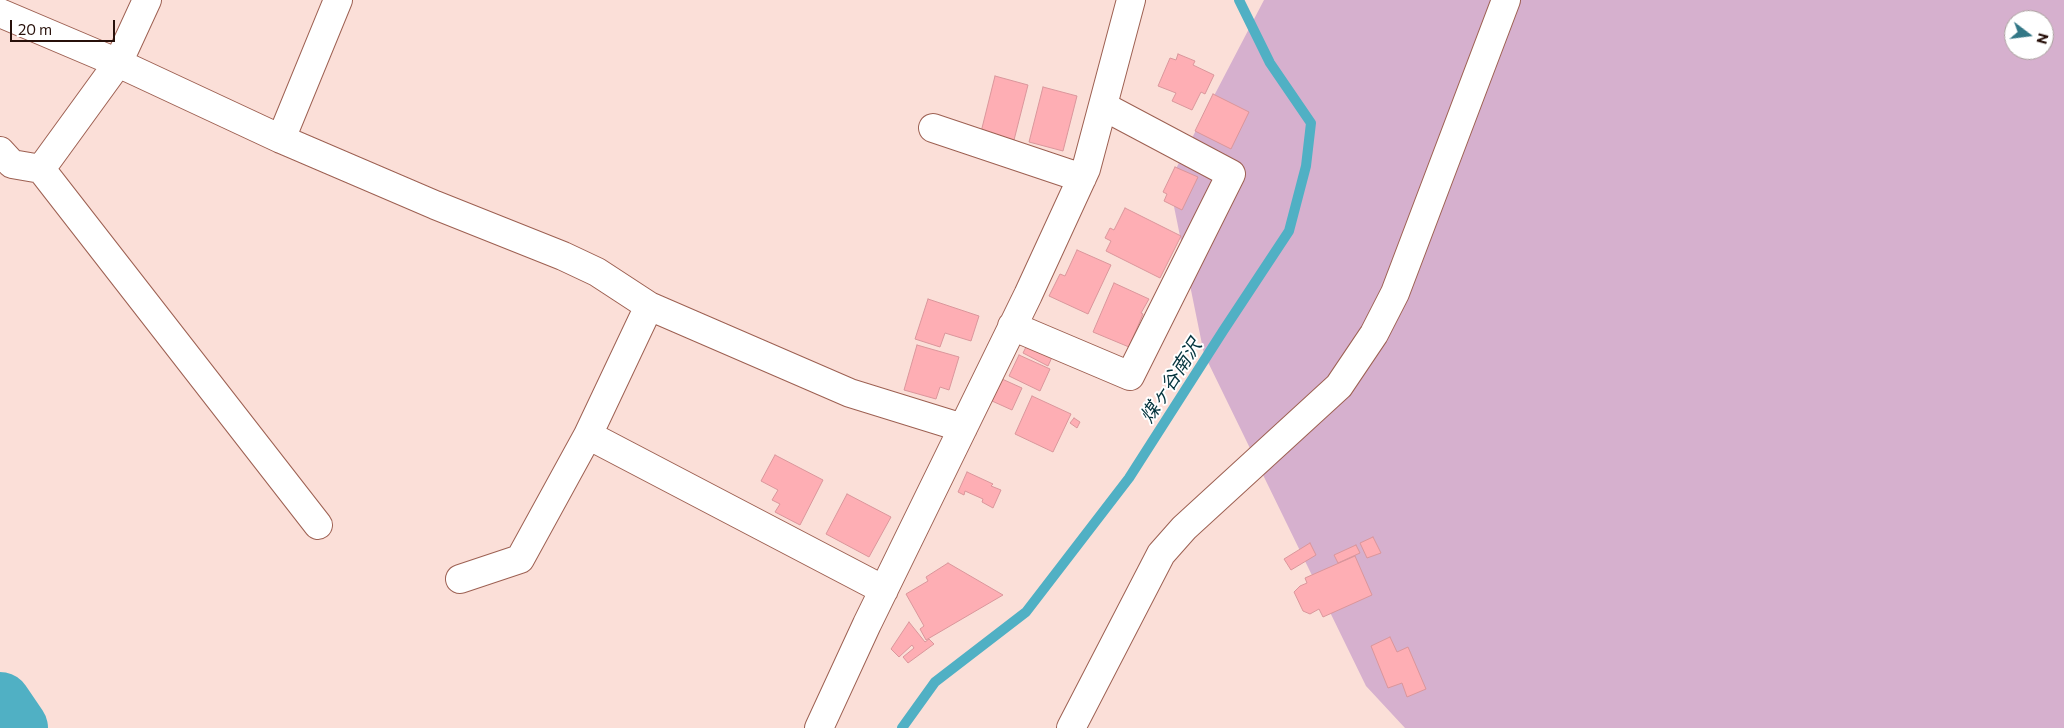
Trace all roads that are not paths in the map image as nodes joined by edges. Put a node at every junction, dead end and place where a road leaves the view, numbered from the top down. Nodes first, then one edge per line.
1 (147, 0) edge
2 (338, 0) edge
3 (1131, 0) edge
4 (1506, 0) edge
5 (0, 13) edge
6 (118, 63) junction
7 (1103, 106) junction
8 (933, 128) dead end
9 (281, 139) junction
10 (0, 151) edge
11 (41, 169) junction
12 (1082, 178) junction
13 (649, 306) junction
14 (1012, 326) junction
15 (963, 428) junction
16 (588, 435) junction
17 (318, 525) dead end
18 (460, 579) dead end
19 (884, 590) junction
20 (819, 728) edge
21 (1071, 728) edge

1 - 6 street
2 - 9 street
3 - 7 street
4 - 21 street
5 - 6 street
6 - 9 street
6 - 11 street
7 - 12 street
7 - 14 street
8 - 12 street
9 - 13 street
10 - 11 street
11 - 17 street
12 - 14 street
13 - 15 street
13 - 16 street
14 - 15 street
15 - 19 street
16 - 18 street
16 - 19 street
19 - 20 street

